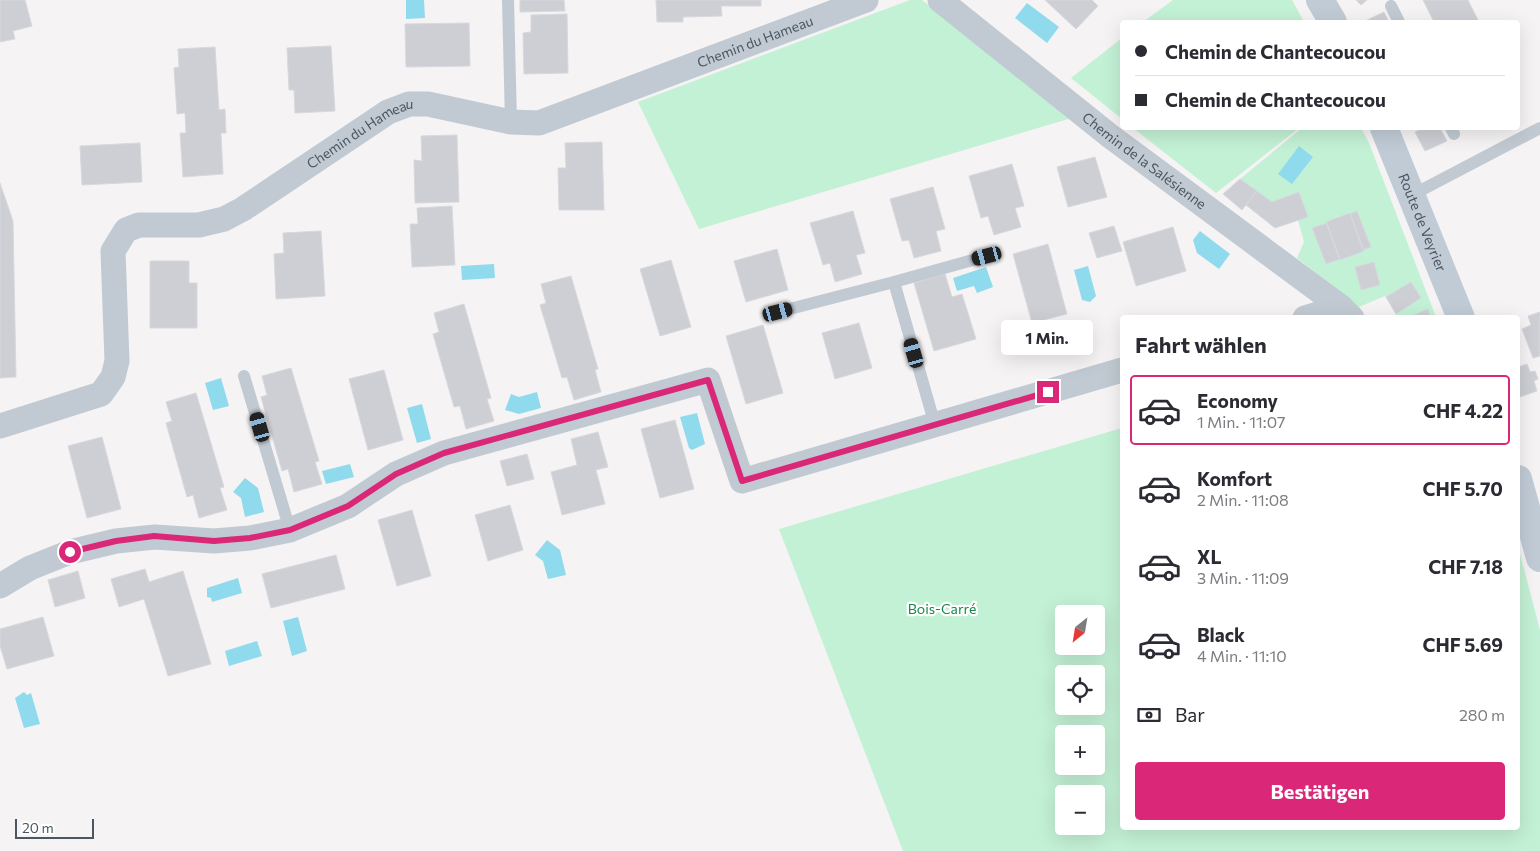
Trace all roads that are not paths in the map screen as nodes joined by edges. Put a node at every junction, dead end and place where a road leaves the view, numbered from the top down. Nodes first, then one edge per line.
1 (508, 0) edge
2 (866, 0) edge
3 (940, 0) edge
4 (1320, 0) edge
5 (1391, 6) dead end
6 (1332, 20) edge
7 (1398, 20) edge
8 (511, 122) junction
9 (1540, 128) edge
10 (1385, 130) edge
11 (1412, 195) junction
12 (987, 256) dead end
13 (894, 282) junction
14 (778, 312) dead end
15 (1347, 312) edge
16 (1326, 315) edge
17 (1460, 315) edge
18 (1120, 371) edge
19 (244, 376) dead end
20 (936, 425) junction
21 (0, 426) edge
22 (1520, 486) edge
23 (290, 530) junction
24 (1540, 558) edge
25 (0, 586) edge

1 - 8 lane
2 - 8 street, Chemin du Hameau
3 - 15 street, Chemin de la Salésienne
4 - 6 street
5 - 7 lane
8 - 21 street, Chemin du Hameau
9 - 11 lane
10 - 11 street, Route de Veyrier
11 - 17 street, Route de Veyrier
12 - 13 lane
13 - 14 lane
13 - 20 lane
15 - 16 street
18 - 20 street
19 - 23 lane
20 - 23 street
22 - 24 street
23 - 25 street

